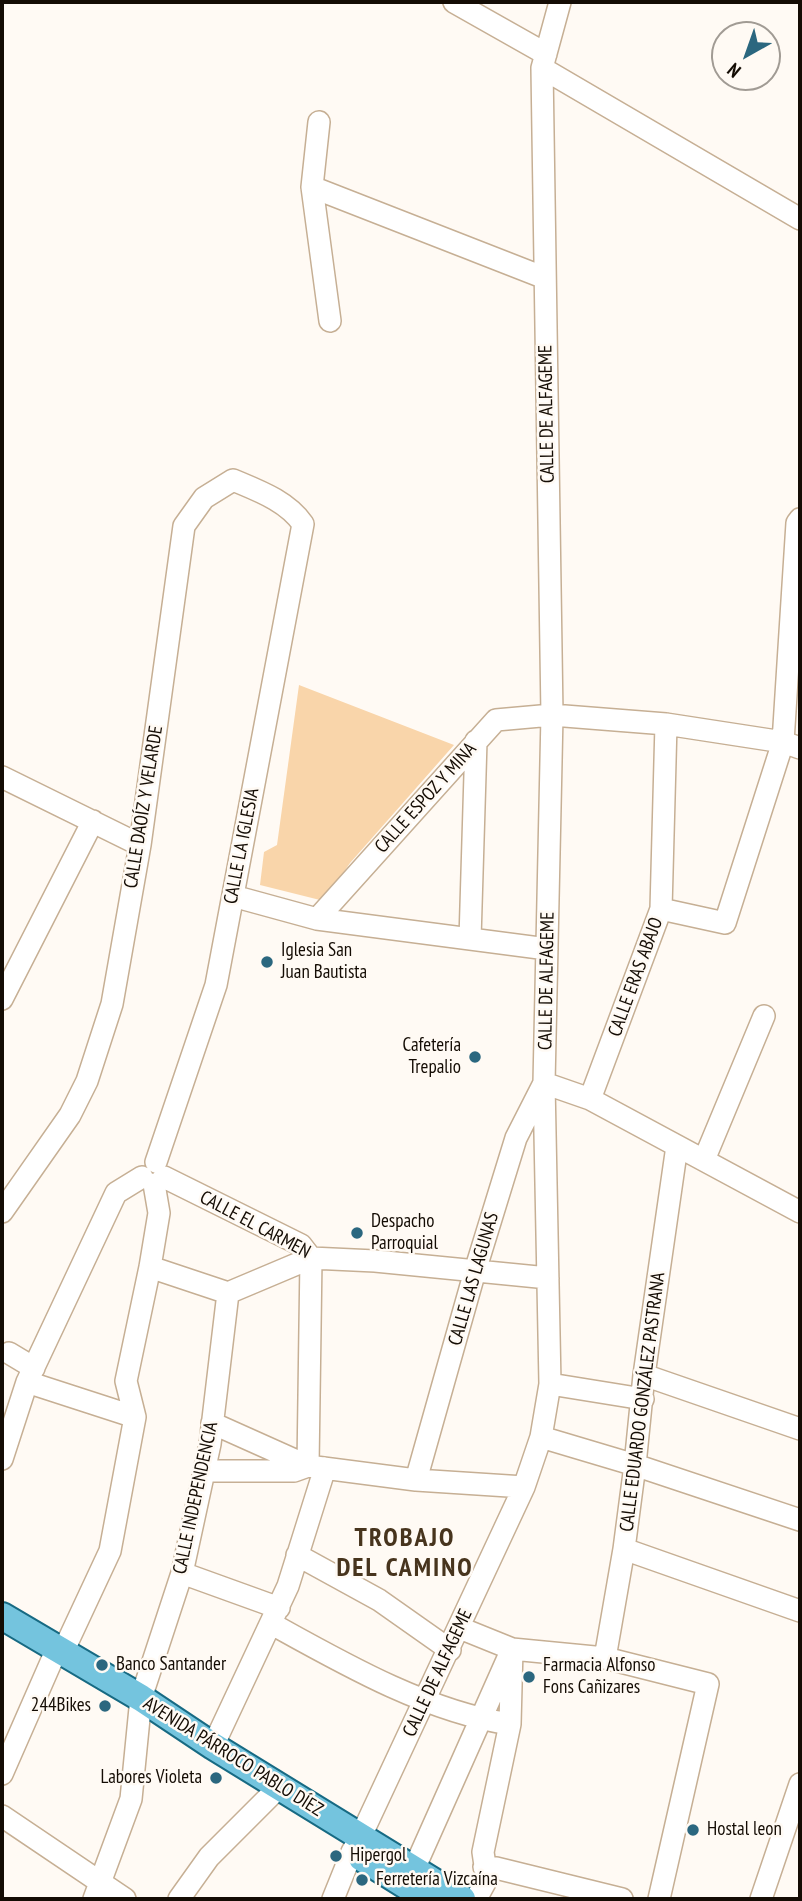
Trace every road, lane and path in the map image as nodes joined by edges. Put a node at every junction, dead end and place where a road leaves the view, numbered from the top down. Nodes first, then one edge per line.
1 (454, 2) edge
2 (560, 2) edge
3 (544, 61) junction
4 (318, 122) dead end
5 (312, 187) junction
6 (800, 219) edge
7 (545, 278) junction
8 (330, 321) dead end
9 (800, 519) edge
10 (303, 524) joint
11 (552, 715) junction
12 (666, 724) junction
13 (476, 741) junction
14 (792, 745) edge
15 (2, 777) edge
16 (93, 821) junction
17 (140, 845) junction
18 (233, 896) junction
19 (660, 909) junction
20 (317, 919) junction
21 (470, 939) junction
22 (547, 949) junction
23 (10, 961) edge
24 (2, 999) edge
25 (764, 1016) dead end
26 (544, 1083) junction
27 (590, 1100) junction
28 (677, 1146) junction
29 (704, 1160) junction
30 (154, 1175) junction
31 (2, 1212) edge
32 (800, 1212) edge
33 (311, 1258) junction
34 (150, 1267) junction
35 (475, 1271) junction
36 (548, 1278) junction
37 (228, 1293) junction
38 (9, 1353) dead end
39 (30, 1375) junction
40 (644, 1375) junction
41 (126, 1381) junction
42 (550, 1384) junction
43 (643, 1399) junction
44 (110, 1409) junction
45 (135, 1417) junction
46 (212, 1423) junction
47 (800, 1429) edge
48 (541, 1437) junction
49 (2, 1459) edge
50 (635, 1465) junction
51 (316, 1467) junction
52 (204, 1471) junction
53 (416, 1480) junction
54 (524, 1486) junction
55 (800, 1520) edge
56 (624, 1549) junction
57 (297, 1555) junction
58 (182, 1573) junction
59 (800, 1611) edge
60 (2, 1616) edge
61 (276, 1616) junction
62 (460, 1628) junction
63 (2, 1632) edge
64 (512, 1649) junction
65 (450, 1650) junction
66 (57, 1656) junction
67 (605, 1658) junction
68 (425, 1699) junction
69 (139, 1706) junction
70 (481, 1720) junction
71 (510, 1724) junction
72 (8, 1744) edge
73 (213, 1746) junction
74 (2, 1774) edge
75 (800, 1784) edge
76 (274, 1792) junction
77 (2, 1816) edge
78 (356, 1845) junction
79 (484, 1867) junction
80 (414, 1869) junction
81 (96, 1891) edge
82 (125, 1899) edge
83 (179, 1899) edge
84 (332, 1899) edge
85 (428, 1899) edge
86 (446, 1899) edge
87 (462, 1899) edge
88 (476, 1899) edge
89 (622, 1899) edge
90 (659, 1899) edge
91 (761, 1899) edge

1 - 3 street
2 - 3 street, CALLE DE ALFAGEME
3 - 6 street
3 - 7 street, CALLE DE ALFAGEME
4 - 5 street
5 - 7 street
5 - 8 street
7 - 11 street, CALLE DE ALFAGEME
9 - 14 street
10 - 17 street, CALLE DAOÍZ Y VELARDE
10 - 18 street, CALLE LA IGLESIA
11 - 12 street, CALLE ESPOZ Y MINA
11 - 13 street, CALLE ESPOZ Y MINA
11 - 22 street, CALLE DE ALFAGEME
12 - 14 street, CALLE ESPOZ Y MINA
12 - 19 street, CALLE ERAS ABAJO
13 - 20 street, CALLE ESPOZ Y MINA
13 - 21 street
14 - 19 street
15 - 16 street
16 - 17 street
16 - 23 street
17 - 31 street, CALLE DAOÍZ Y VELARDE
18 - 20 street
18 - 30 street, CALLE LA IGLESIA
19 - 27 street, CALLE ERAS ABAJO
20 - 21 street
21 - 22 street
22 - 26 street, CALLE DE ALFAGEME
23 - 24 street
25 - 29 street
26 - 27 street
26 - 35 street, CALLE LAS LAGUNAS
26 - 36 street, CALLE DE ALFAGEME
27 - 28 street
28 - 29 street
28 - 40 street, CALLE EDUARDO GONZÁLEZ PASTRANA
29 - 32 street
30 - 33 street, CALLE EL CARMEN
30 - 34 street, CALLE LA IGLESIA
30 - 39 street
33 - 35 street, CALLE EL CARMEN
33 - 37 street
33 - 51 street
34 - 37 street
34 - 41 street, CALLE LA IGLESIA
35 - 36 street, CALLE EL CARMEN
35 - 53 street, CALLE LAS LAGUNAS
36 - 42 street, CALLE DE ALFAGEME
37 - 46 street, CALLE INDEPENDENCIA
38 - 39 street
39 - 44 street
39 - 49 street
40 - 43 street, CALLE EDUARDO GONZÁLEZ PASTRANA
40 - 47 street
41 - 44 street, CALLE LA IGLESIA
41 - 45 street, CALLE LA IGLESIA
42 - 43 street
42 - 48 street, CALLE DE ALFAGEME
43 - 50 street, CALLE EDUARDO GONZÁLEZ PASTRANA
44 - 45 street
45 - 66 street, CALLE LA IGLESIA
46 - 51 street
46 - 52 street, CALLE INDEPENDENCIA
48 - 50 street
48 - 54 street, CALLE DE ALFAGEME
50 - 55 street
50 - 56 street, CALLE EDUARDO GONZÁLEZ PASTRANA
51 - 52 street
51 - 53 street
51 - 57 street
52 - 58 street, CALLE INDEPENDENCIA
53 - 54 street
54 - 62 street, CALLE DE ALFAGEME
56 - 59 street
56 - 67 street, CALLE EDUARDO GONZÁLEZ PASTRANA
57 - 61 street
57 - 65 street
58 - 61 street
58 - 69 street, CALLE INDEPENDENCIA
60 - 66 main road, AVENIDA PÁRROCO PABLO DÍEZ
61 - 68 street
61 - 73 street
62 - 64 street
62 - 65 street, CALLE DE ALFAGEME
63 - 66 main road, AVENIDA PÁRROCO PABLO DÍEZ
64 - 67 street
64 - 70 street
64 - 71 street
65 - 68 street, CALLE DE ALFAGEME
66 - 69 main road, AVENIDA PÁRROCO PABLO DÍEZ
66 - 72 street, CALLE LA IGLESIA
67 - 90 street
68 - 70 street
68 - 78 street, CALLE DE ALFAGEME
69 - 73 main road, AVENIDA PÁRROCO PABLO DÍEZ
69 - 76 main road, AVENIDA PÁRROCO PABLO DÍEZ
69 - 81 street, CALLE INDEPENDENCIA
70 - 71 street
70 - 80 street
71 - 79 street
72 - 74 street, CALLE LA IGLESIA
73 - 76 main road, AVENIDA PÁRROCO PABLO DÍEZ
75 - 91 street
76 - 78 main road, AVENIDA PÁRROCO PABLO DÍEZ
76 - 83 street
77 - 81 street
78 - 80 main road, AVENIDA PÁRROCO PABLO DÍEZ
78 - 84 street, CALLE DE ALFAGEME
78 - 85 main road, AVENIDA PÁRROCO PABLO DÍEZ
78 - 86 main road
79 - 88 street
79 - 89 street
80 - 87 main road, AVENIDA PÁRROCO PABLO DÍEZ
81 - 82 street

